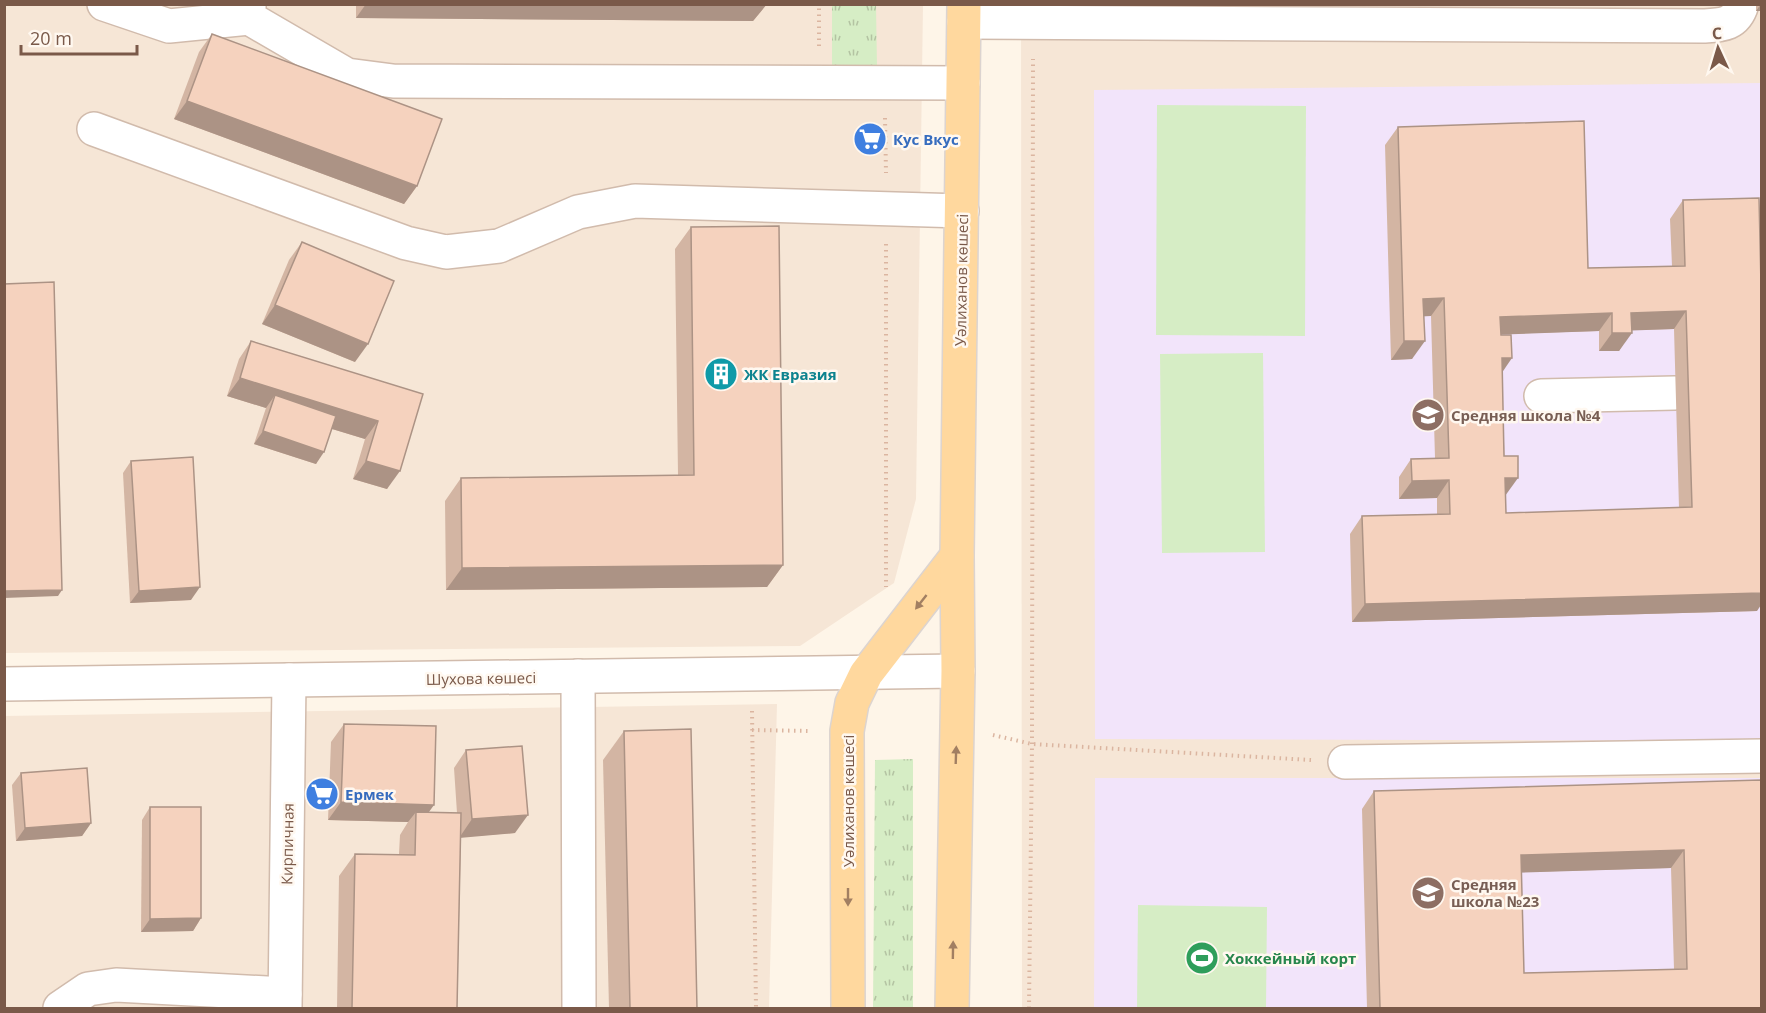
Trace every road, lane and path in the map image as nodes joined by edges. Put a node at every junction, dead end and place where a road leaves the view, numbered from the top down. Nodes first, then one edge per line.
1 (104, 4) edge
2 (1742, 4) edge
3 (249, 11) edge
4 (964, 13) edge
5 (1109, 14) edge
6 (1033, 23) junction
7 (963, 83) junction
8 (885, 84) junction
9 (94, 129) dead end
10 (886, 210) junction
11 (962, 211) junction
12 (1675, 393) dead end
13 (1541, 396) dead end
14 (957, 556) junction
15 (886, 588) dead end
16 (958, 672) junction
17 (751, 674) junction
18 (866, 674) junction
19 (578, 676) junction
20 (289, 680) junction
21 (4, 684) edge
22 (752, 730) junction
23 (847, 731) junction
24 (1032, 744) junction
25 (1761, 756) edge
26 (1345, 762) joint
27 (285, 1001) edge
28 (60, 1008) edge
29 (579, 1008) edge
30 (756, 1008) edge
31 (848, 1008) edge
32 (952, 1008) edge
33 (1029, 1008) edge

1 - 3 street
2 - 5 street
3 - 8 street
4 - 6 street
4 - 7 main road, Уәлиханов көшесі
5 - 6 street
6 - 24 path
7 - 8 street
7 - 11 main road, Уәлиханов көшесі
8 - 10 path
9 - 10 street
10 - 11 street
10 - 15 path
11 - 14 main road, Уәлиханов көшесі
12 - 13 street
14 - 16 main road, Уәлиханов көшесі
14 -> 18 main road, Уәлиханов көшесі
16 - 18 street, Шухова көшесі
32 -> 16 main road, Уәлиханов көшесі
17 - 18 street, Шухова көшесі
17 - 19 street, Шухова көшесі
17 - 22 path
18 - 23 main road, Уәлиханов көшесі
19 - 20 street, Шухова көшесі
19 - 29 street
20 - 21 street, Шухова көшесі
20 - 27 street, Кирпичная
22 - 23 path
22 - 30 path
23 -> 31 main road, Уәлиханов көшесі
24 - 26 path
24 - 33 path
25 - 26 street
27 - 28 street

